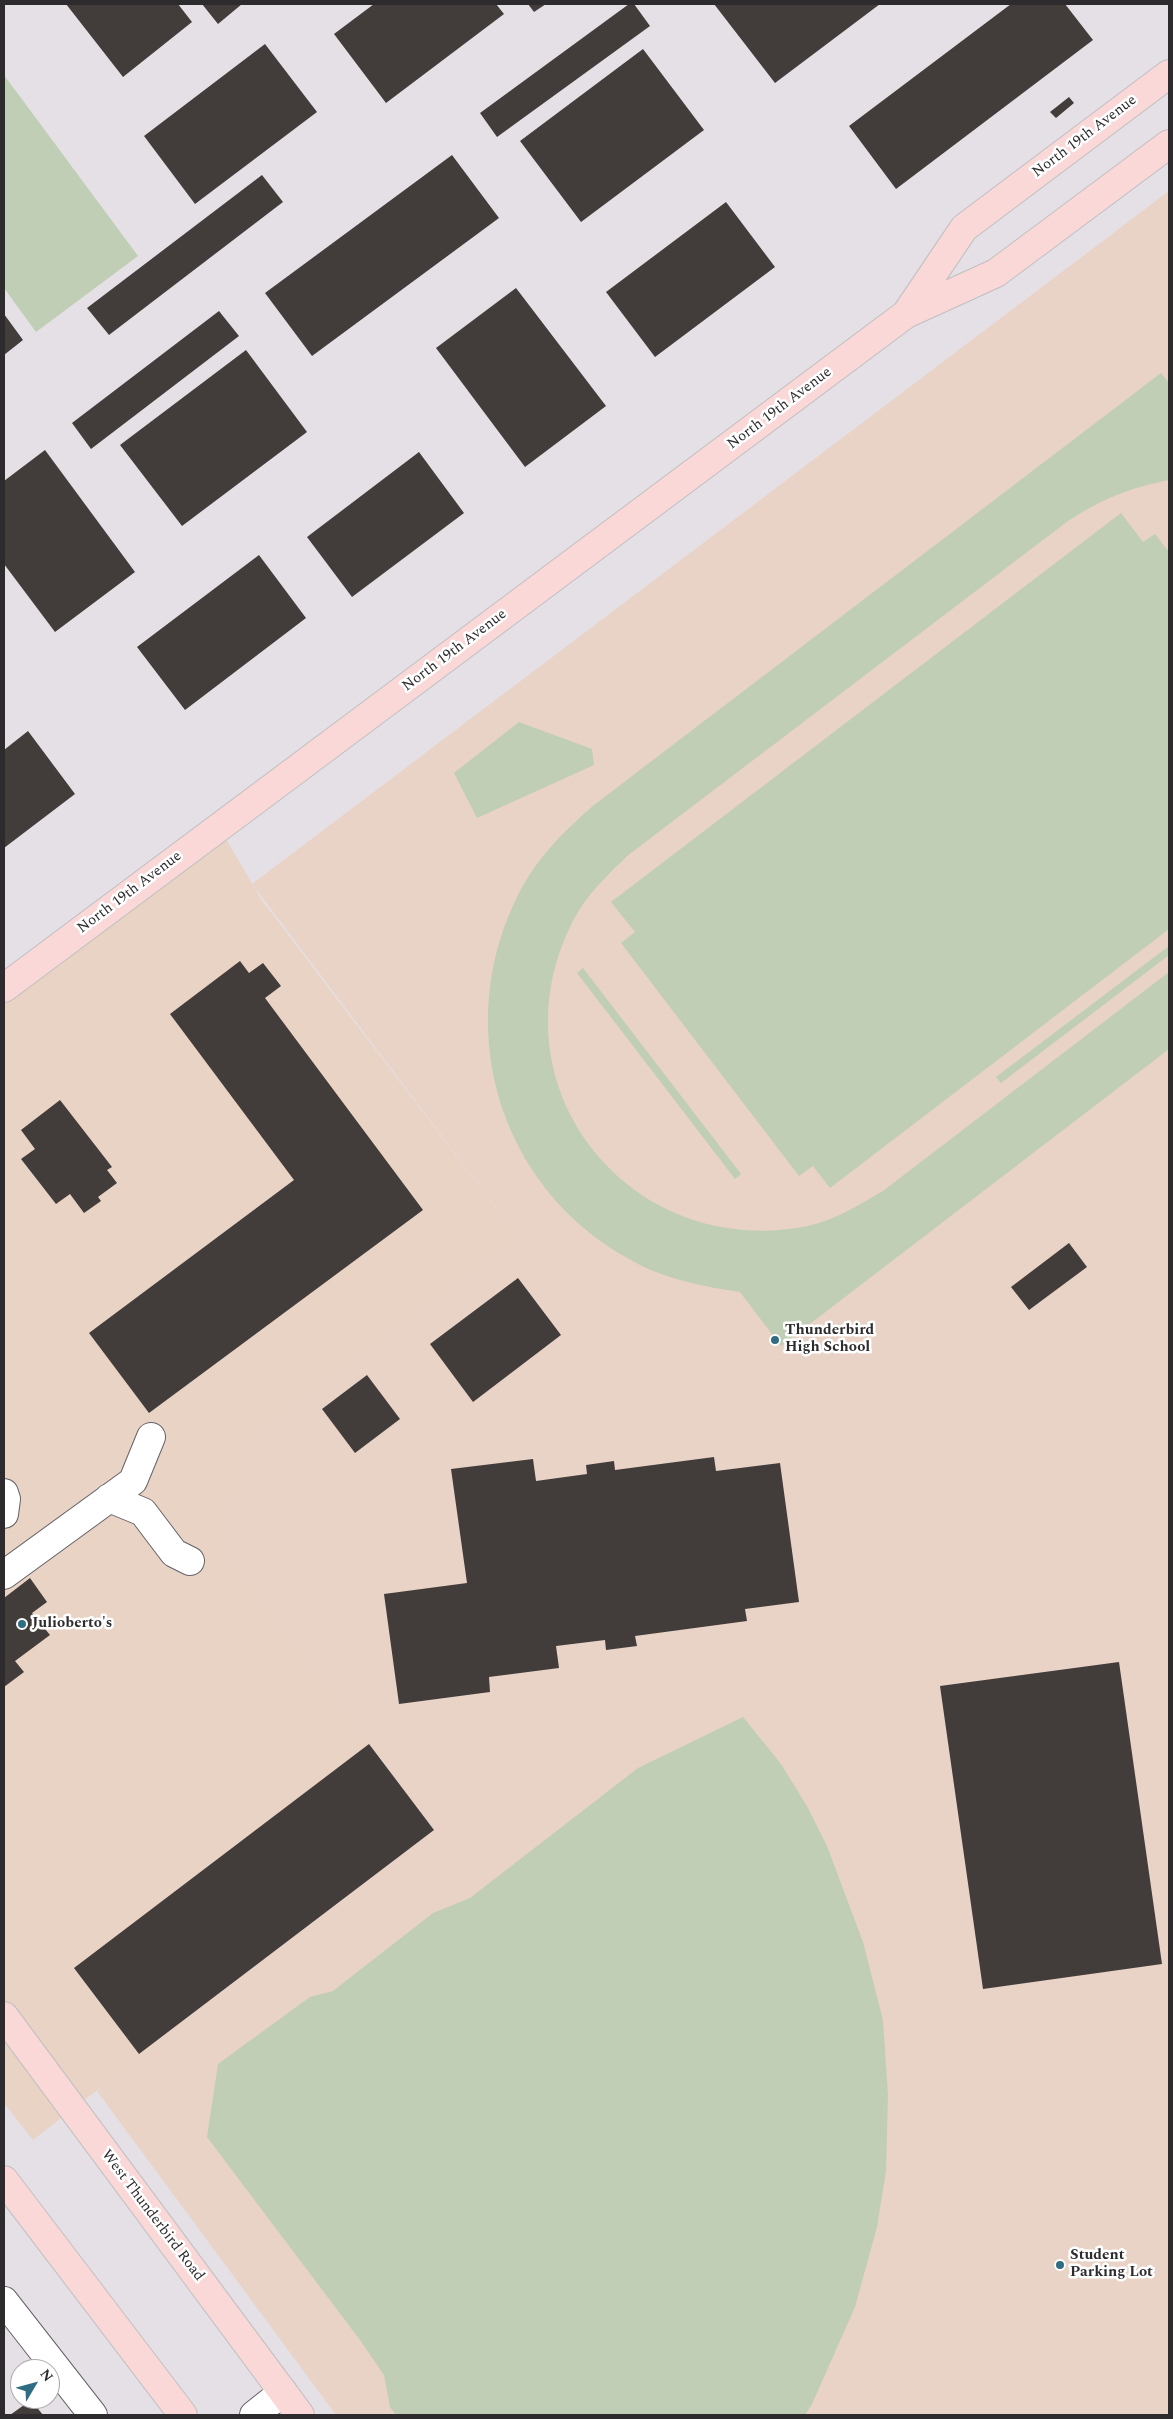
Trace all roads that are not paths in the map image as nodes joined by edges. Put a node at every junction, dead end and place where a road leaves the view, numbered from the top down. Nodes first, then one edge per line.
1 (1169, 74) edge
2 (1169, 144) edge
3 (906, 314) junction
4 (4, 988) edge
5 (151, 1438) dead end
6 (4, 1493) edge
7 (109, 1498) junction
8 (4, 1514) edge
9 (190, 1561) dead end
10 (4, 1575) edge
11 (4, 2016) edge
12 (4, 2180) edge
13 (4, 2301) edge
14 (283, 2392) junction
15 (93, 2415) edge
16 (183, 2415) edge
17 (254, 2415) edge
18 (300, 2415) edge

1 - 3 main road, North 19th Avenue
2 - 3 main road, North 19th Avenue
3 - 4 main road, North 19th Avenue
5 - 7 street
6 - 8 street
7 - 9 street
7 - 10 street
11 - 14 main road, West Thunderbird Road
12 - 16 main road
13 - 15 street
14 - 17 street
14 - 18 main road, West Thunderbird Road

